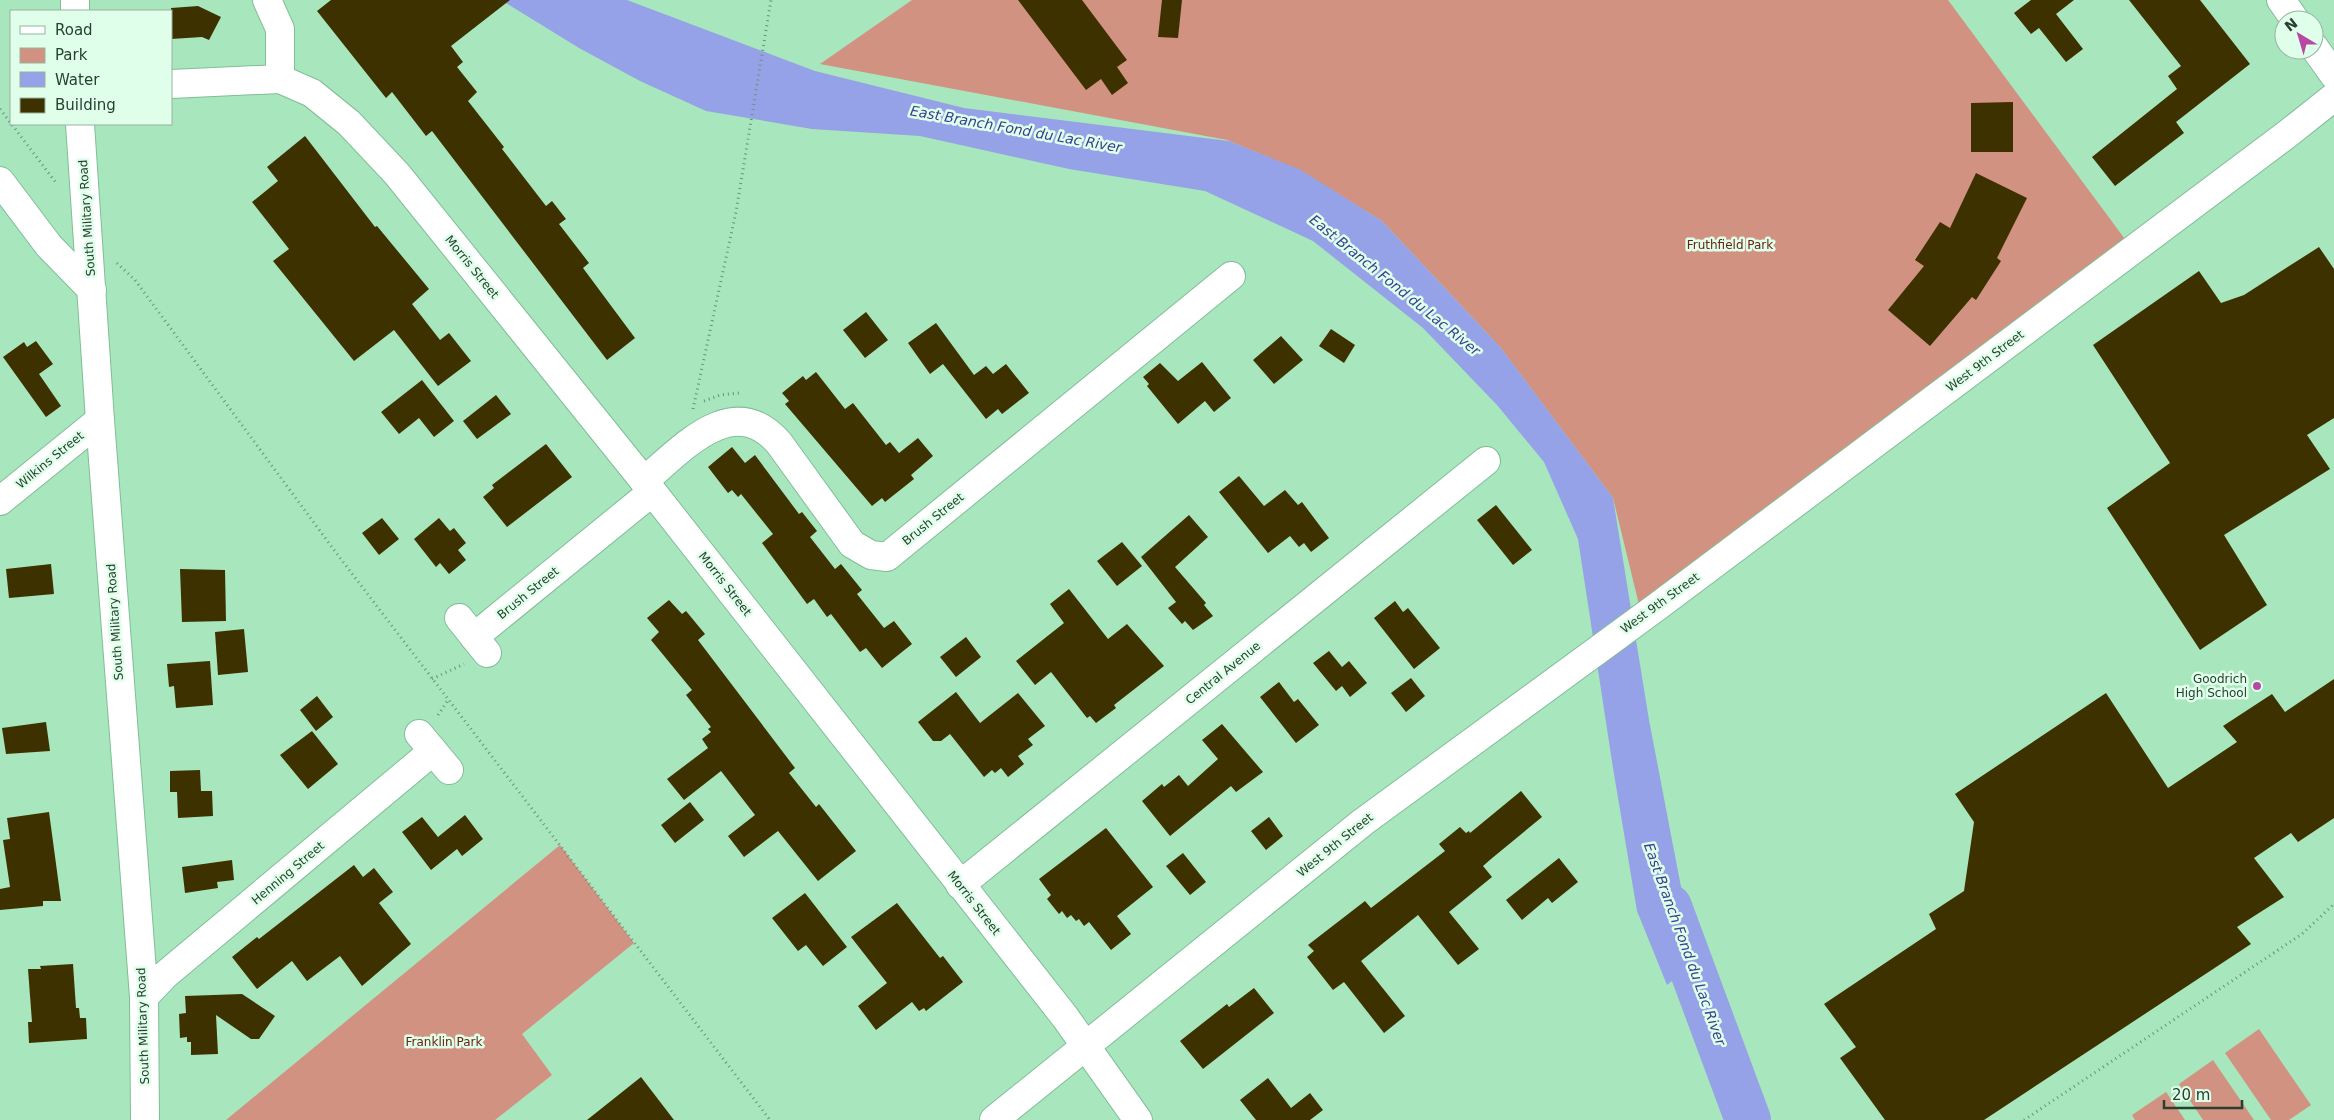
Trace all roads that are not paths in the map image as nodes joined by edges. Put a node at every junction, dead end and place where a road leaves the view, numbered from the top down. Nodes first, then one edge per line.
1 (267, 0) edge
2 (2323, 60) edge
3 (2334, 75) edge
4 (280, 79) junction
5 (172, 84) edge
6 (2334, 97) edge
7 (80, 125) edge
8 (0, 181) edge
9 (1231, 276) dead end
10 (92, 290) junction
11 (100, 420) junction
12 (1486, 461) dead end
13 (648, 486) junction
14 (0, 501) edge
15 (473, 636) road end
16 (434, 752) dead end
17 (960, 885) junction
18 (144, 997) junction
19 (1086, 1046) junction
20 (145, 1120) edge
21 (994, 1120) edge
22 (1138, 1120) edge

1 - 4 street
2 - 3 street
4 - 5 street, Morris Street
4 - 13 street, Morris Street
6 - 19 street, West 9th Street
7 - 10 street, South Military Road
8 - 10 street
9 - 13 street, Brush Street
10 - 11 street, South Military Road
11 - 14 street, Wilkins Street
11 - 18 street, South Military Road
12 - 17 street, Central Avenue
13 - 15 street, Brush Street
13 - 17 street, Morris Street
16 - 18 street, Henning Street
17 - 19 street, Morris Street
18 - 20 street, South Military Road
19 - 21 street, West 9th Street
19 - 22 street, Morris Street

